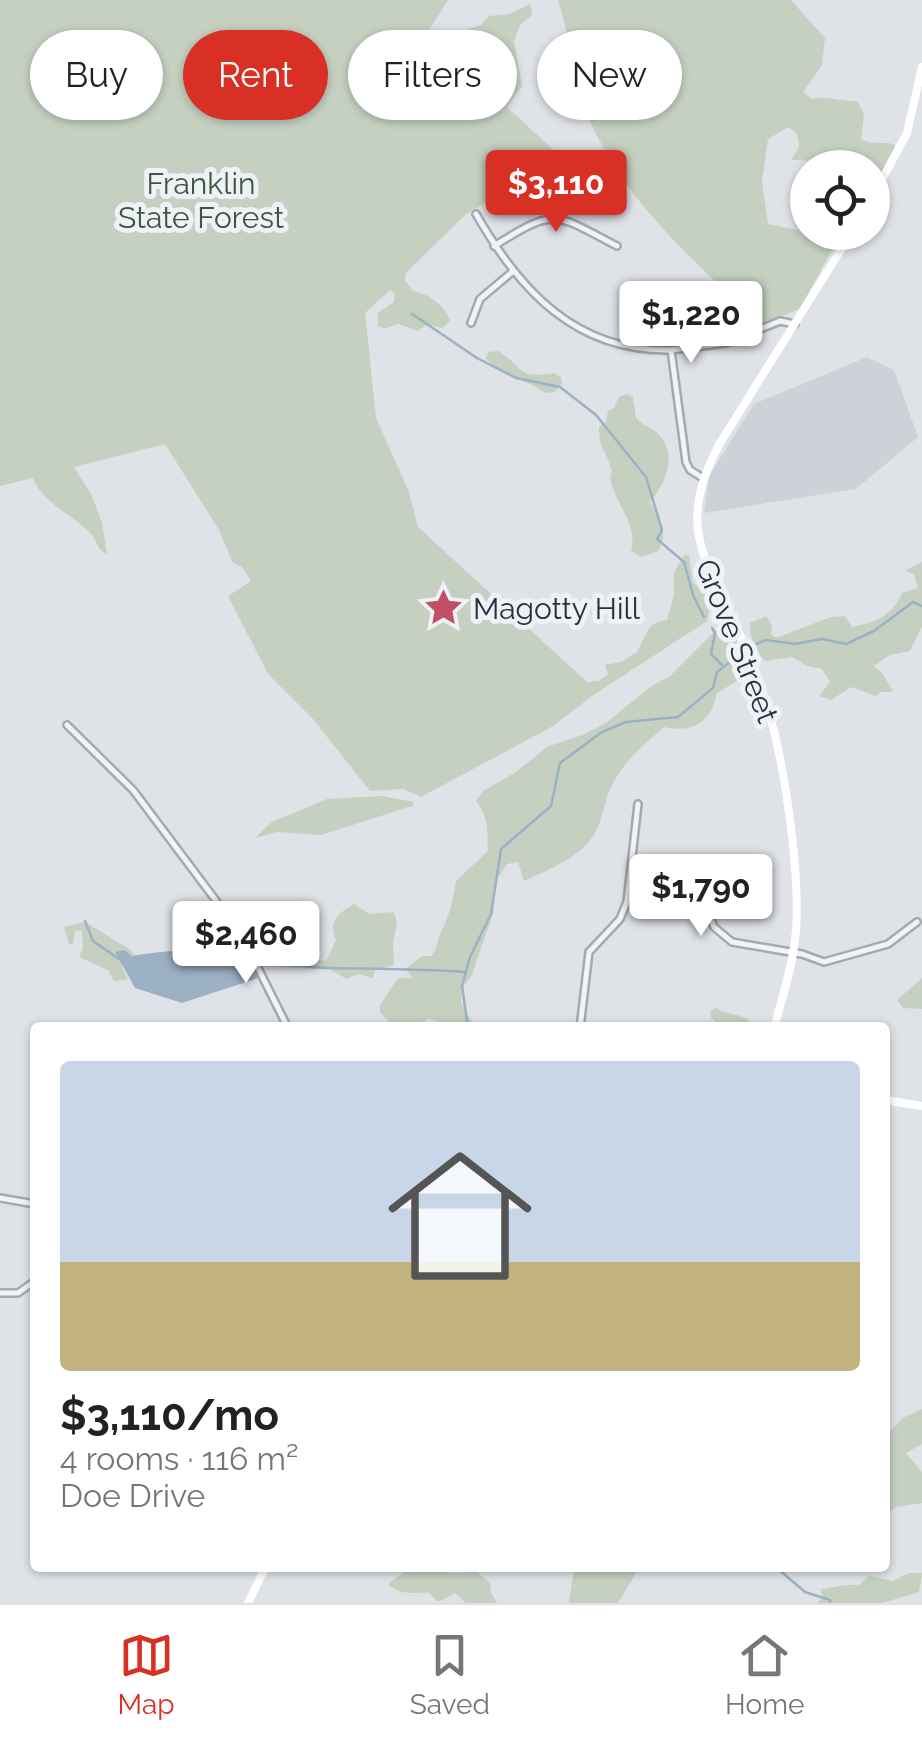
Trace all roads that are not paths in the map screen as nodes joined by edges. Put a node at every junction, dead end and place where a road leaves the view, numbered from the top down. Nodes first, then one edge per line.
1 (922, 66) edge
2 (890, 164) edge
3 (476, 214) dead end
4 (494, 246) junction
5 (617, 246) dead end
6 (841, 250) edge
7 (512, 272) junction
8 (471, 323) dead end
9 (795, 324) junction
10 (672, 350) junction
11 (702, 478) junction
12 (67, 725) dead end
13 (638, 804) dead end
14 (630, 877) junction
15 (917, 922) dead end
16 (793, 952) junction
17 (285, 1022) edge
18 (581, 1022) edge
19 (776, 1022) edge
20 (890, 1101) edge
21 (922, 1106) edge
22 (0, 1198) edge
23 (30, 1203) edge
24 (30, 1285) edge
25 (0, 1294) edge
26 (263, 1572) edge
27 (248, 1603) edge

1 - 2 main road
3 - 4 street
4 - 5 street
4 - 7 street
6 - 9 main road, Grove Street
7 - 8 street
7 - 10 street
9 - 10 street
9 - 11 main road, Grove Street
10 - 11 street
11 - 16 main road, Grove Street
12 - 17 street
13 - 14 street
14 - 16 street
14 - 18 street
15 - 16 street
16 - 19 main road, Grove Street
20 - 21 main road
22 - 23 street
24 - 25 street
26 - 27 main road

